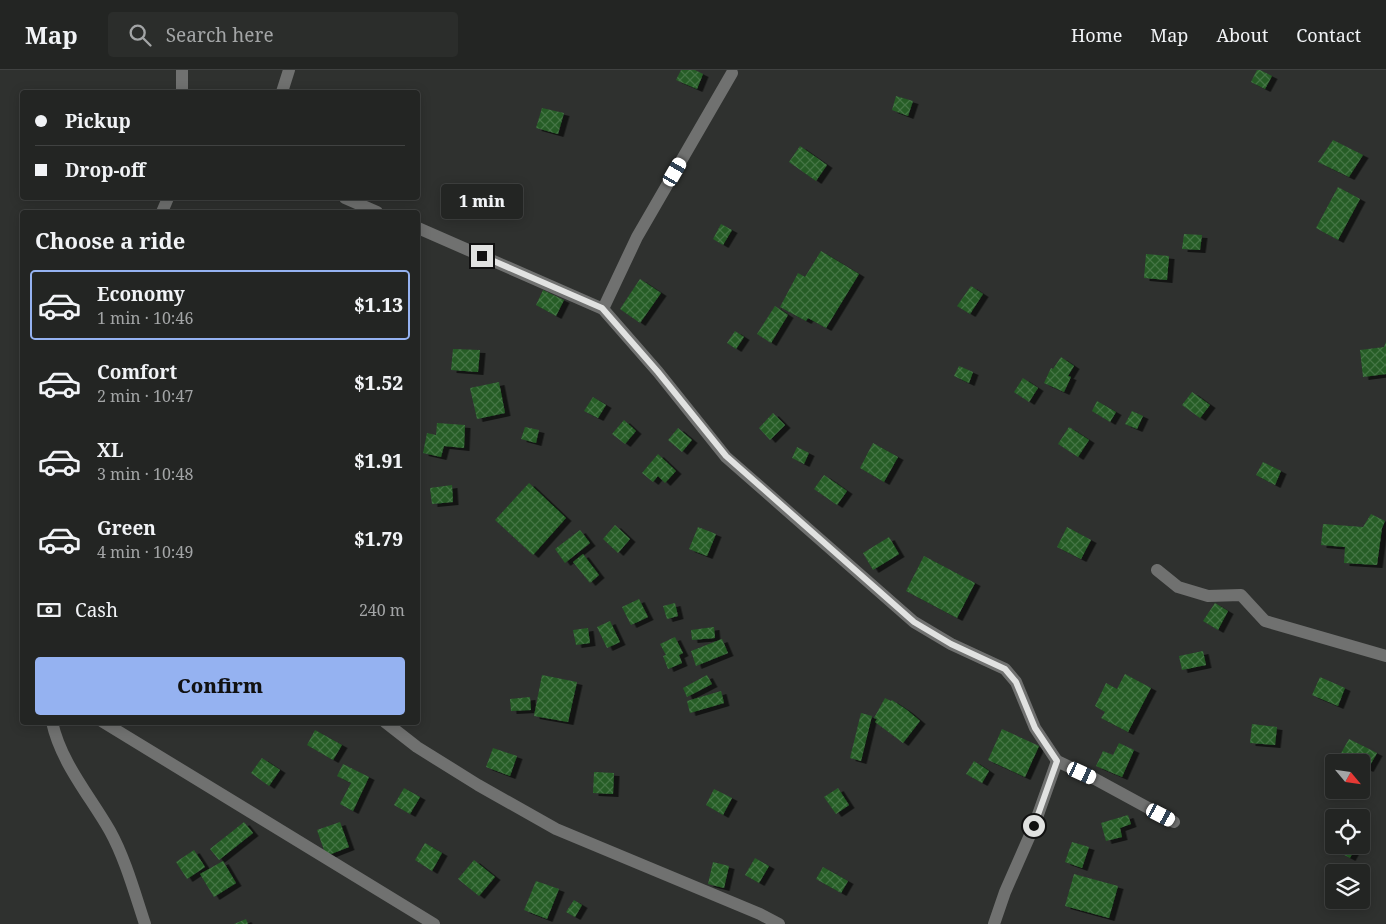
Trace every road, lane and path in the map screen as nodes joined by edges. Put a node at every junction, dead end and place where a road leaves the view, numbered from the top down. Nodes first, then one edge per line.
1 (182, 70) edge
2 (289, 70) edge
3 (732, 73) dead end
4 (182, 90) edge
5 (283, 90) edge
6 (350, 200) edge
7 (372, 210) edge
8 (420, 229) edge
9 (602, 308) junction
10 (1157, 570) dead end
11 (1386, 656) edge
12 (53, 725) edge
13 (108, 725) edge
14 (389, 725) edge
15 (1057, 761) junction
16 (1174, 822) dead end
17 (145, 924) edge
18 (434, 924) edge
19 (779, 924) edge
20 (994, 924) edge

1 - 4 street
2 - 5 street
3 - 9 street
6 - 7 street
8 - 9 street
9 - 15 street
10 - 11 street
12 - 17 street
13 - 18 street
14 - 19 street
15 - 16 street
15 - 20 street

